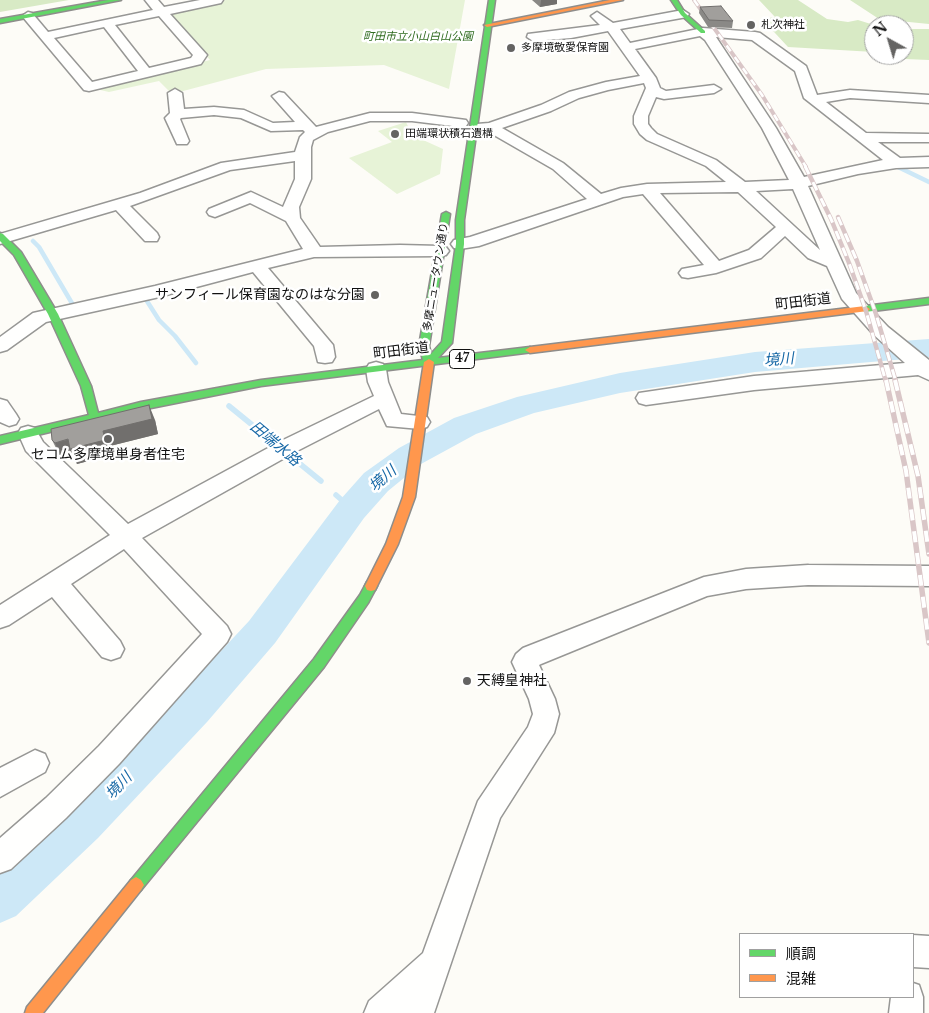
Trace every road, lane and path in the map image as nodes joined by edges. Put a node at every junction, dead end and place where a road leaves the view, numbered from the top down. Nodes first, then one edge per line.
1 (118, 0) edge
2 (151, 0) edge
3 (217, 0) edge
4 (492, 0) edge
5 (620, 0) edge
6 (674, 0) edge
7 (86, 3) edge
8 (162, 12) junction
9 (684, 14) junction
10 (28, 16) junction
11 (597, 16) dead end
12 (0, 21) edge
13 (108, 24) junction
14 (487, 25) junction
15 (610, 28) junction
16 (703, 32) junction
17 (45, 36) junction
18 (533, 37) dead end
19 (627, 47) junction
20 (146, 73) junction
21 (651, 84) junction
22 (712, 84) dead end
23 (175, 92) dead end
24 (279, 96) dead end
25 (929, 98) edge
26 (814, 100) junction
27 (177, 114) junction
28 (464, 124) junction
29 (490, 127) junction
30 (309, 129) junction
31 (861, 137) junction
32 (929, 138) edge
33 (182, 141) dead end
34 (304, 155) junction
35 (929, 162) edge
36 (896, 163) junction
37 (799, 183) junction
38 (742, 187) junction
39 (647, 188) junction
40 (598, 200) junction
41 (118, 203) junction
42 (447, 206) dead end
43 (215, 212) dead end
44 (292, 218) junction
45 (785, 228) junction
46 (151, 237) dead end
47 (1, 238) edge
48 (460, 244) junction
49 (440, 251) junction
50 (314, 252) junction
51 (834, 263) junction
52 (256, 265) junction
53 (716, 268) junction
54 (688, 273) dead end
55 (866, 293) dead end
56 (841, 296) junction
57 (929, 301) edge
58 (861, 310) junction
59 (53, 314) junction
60 (451, 342) junction
61 (0, 346) edge
62 (424, 346) junction
63 (409, 347) dead end
64 (325, 358) dead end
65 (429, 362) junction
66 (925, 368) edge
67 (376, 369) junction
68 (646, 398) dead end
69 (385, 399) junction
70 (94, 416) junction
71 (11, 419) edge
72 (420, 422) junction
73 (0, 440) edge
74 (126, 536) junction
75 (929, 576) edge
76 (54, 582) junction
77 (0, 618) edge
78 (111, 649) dead end
79 (35, 763) dead end
80 (0, 783) edge
81 (0, 858) edge
82 (914, 951) edge
83 (929, 952) edge
84 (434, 964) junction
85 (907, 998) edge
86 (34, 1013) edge
87 (381, 1013) edge
88 (413, 1013) edge
89 (906, 1013) edge

1 - 7 main road
2 - 8 street
3 - 8 street
4 - 14 main road, 多摩ニュータウン通り
5 - 14 main road
6 - 9 main road
7 - 10 main road
8 - 13 street
8 - 20 street
9 - 15 street
9 - 16 main road
10 - 12 main road
10 - 17 street
11 - 15 street
13 - 17 street
13 - 20 street
14 - 28 main road, 多摩ニュータウン通り
15 - 18 street
15 - 19 street
16 - 19 street
16 - 26 street
16 - 37 street
17 - 20 street
19 - 21 street
21 - 22 street
21 - 29 street
21 - 38 street
23 - 27 street
24 - 30 street
25 - 26 street
26 - 31 street
27 - 30 street
27 - 33 street
28 - 29 street
28 - 30 street
28 - 48 main road, 多摩ニュータウン通り
29 - 40 street
30 - 34 street
31 - 32 street
31 - 36 street
34 - 41 street
34 - 44 street
35 - 36 street
36 - 37 street
37 - 38 street
37 - 51 street
38 - 39 street
38 - 45 street
39 - 40 street
39 - 53 street
40 - 48 street
41 - 46 street
41 - 47 street
42 - 49 main road, 多摩ニュータウン通り
43 - 44 street
44 - 50 street
45 - 51 street
45 - 53 street
47 - 59 main road
48 - 60 main road, 多摩ニュータウン通り
49 - 50 street
49 - 62 main road, 多摩ニュータウン通り
50 - 52 street
51 - 56 street
52 - 59 street
52 - 64 street
53 - 54 street
55 - 56 main road, 町田街道
56 - 58 street
57 - 58 main road, 町田街道 / 47
58 - 65 main road, 町田街道 / 47
58 - 66 street
59 - 61 street
59 - 70 main road
60 - 62 main road, 町田街道 / 47
60 - 65 main road, 多摩ニュータウン通り
62 - 63 main road, 町田街道 / 47
62 - 65 main road, 多摩ニュータウン通り
65 - 67 main road, 町田街道 / 47
65 - 72 main road
66 - 68 street
67 - 69 street
67 - 70 main road, 町田街道 / 47
69 - 72 street
69 - 74 street
70 - 71 main road, 町田街道 / 47
71 - 73 main road, 町田街道 / 47
71 - 74 street
72 - 86 main road
74 - 76 street
74 - 81 street
75 - 84 street
76 - 77 street
76 - 78 street
79 - 80 street
82 - 83 street
84 - 87 street
84 - 88 street
85 - 89 street

